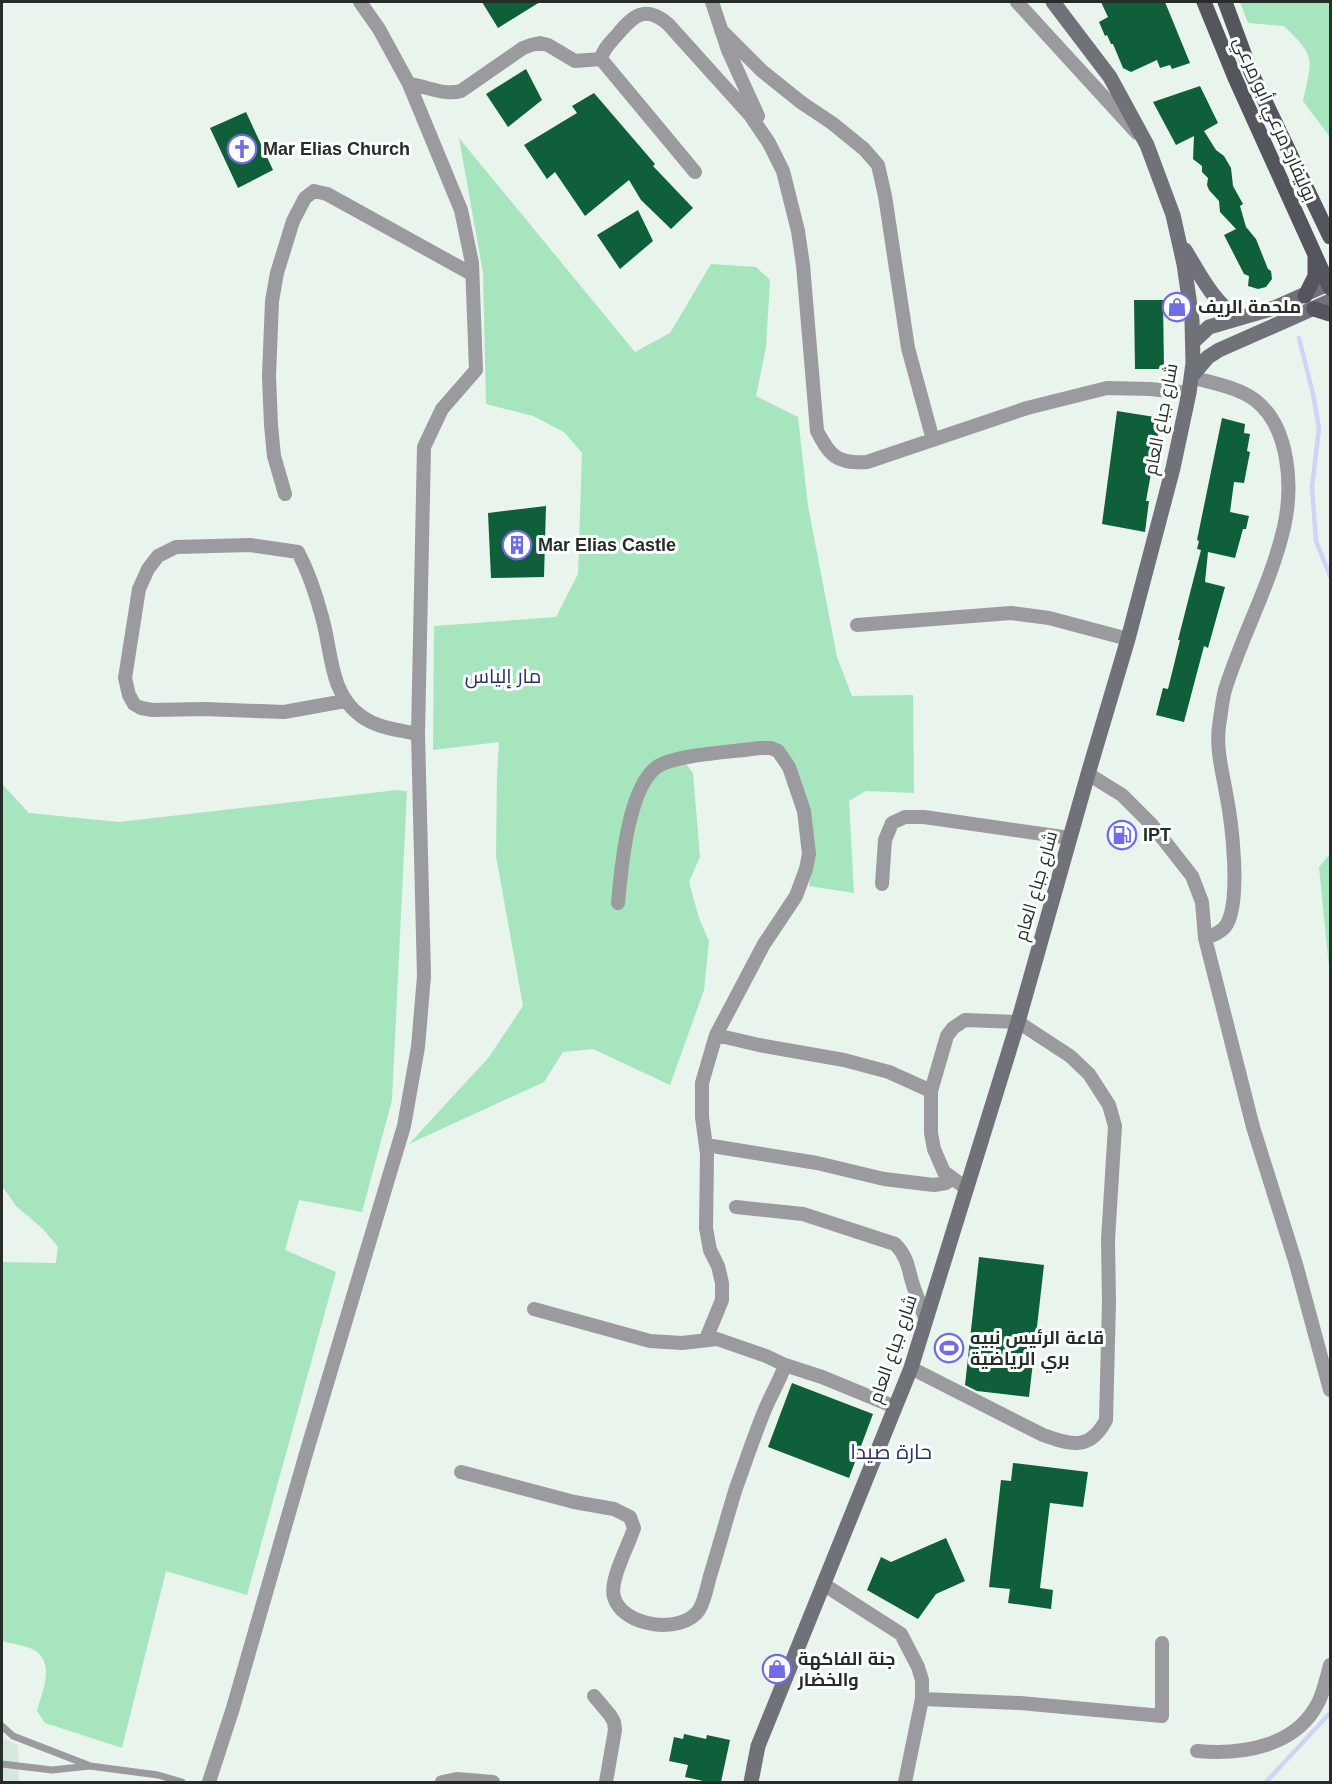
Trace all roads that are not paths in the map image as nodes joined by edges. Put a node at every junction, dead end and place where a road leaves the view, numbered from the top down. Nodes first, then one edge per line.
1 (360, 2) edge
2 (712, 2) edge
3 (1017, 2) edge
4 (1053, 2) edge
5 (1204, 2) edge
6 (1225, 2) edge
7 (721, 30) junction
8 (601, 59) junction
9 (409, 84) junction
10 (769, 143) junction
11 (1147, 145) junction
12 (695, 172) dead end
13 (1330, 237) edge
14 (1179, 238) junction
15 (1315, 254) junction
16 (471, 273) junction
17 (1330, 285) edge
18 (1305, 296) junction
19 (1330, 301) edge
20 (1314, 309) junction
21 (1330, 314) edge
22 (1237, 318) junction
23 (1193, 342) junction
24 (1191, 377) junction
25 (1190, 393) junction
26 (933, 441) junction
27 (285, 494) dead end
28 (857, 625) dead end
29 (1128, 639) junction
30 (345, 701) junction
31 (418, 734) junction
32 (1088, 774) junction
33 (1070, 838) junction
34 (882, 884) dead end
35 (618, 903) dead end
36 (1204, 938) junction
37 (1018, 1022) junction
38 (716, 1035) junction
39 (931, 1091) junction
40 (706, 1145) junction
41 (952, 1179) junction
42 (966, 1188) junction
43 (736, 1207) dead end
44 (534, 1309) dead end
45 (925, 1318) junction
46 (706, 1339) junction
47 (785, 1365) junction
48 (911, 1368) junction
49 (1330, 1390) edge
50 (895, 1407) junction
51 (460, 1472) dead end
52 (823, 1584) junction
53 (1162, 1643) dead end
54 (1330, 1665) edge
55 (594, 1696) dead end
56 (922, 1699) junction
57 (2, 1726) edge
58 (1197, 1751) dead end
59 (2, 1764) edge
60 (90, 1766) junction
61 (182, 1782) edge
62 (209, 1782) edge
63 (442, 1782) edge
64 (493, 1782) edge
65 (606, 1782) edge
66 (751, 1782) edge
67 (905, 1782) edge

1 - 9 street
2 - 7 street
3 - 11 street
4 - 11 main road, شارع جباع العام
5 - 15 main road, بوليفارد مرعي أبو مرعي
6 - 13 main road, بوليفارد مرعي أبو مرعي
7 - 10 street
7 - 26 street
8 - 9 street
8 - 10 street
8 - 12 street
9 - 16 street
10 - 26 street
11 - 14 main road, شارع جباع العام
14 - 22 main road
14 - 23 main road, شارع جباع العام
15 - 17 main road, بوليفارد مرعي أبو مرعي
15 - 18 main road
16 - 27 street
16 - 31 street
17 - 18 main road
18 - 22 main road
19 - 20 main road
20 - 21 main road
20 - 24 main road
22 - 23 main road
23 - 24 main road, شارع جباع العام
24 - 25 main road, شارع جباع العام
24 - 36 street
25 - 26 street
25 - 29 main road, شارع جباع العام
28 - 29 street
29 - 32 main road, شارع جباع العام
30 - 30 street
30 - 31 street
31 - 62 street
32 - 33 main road, شارع جباع العام
32 - 36 street
33 - 34 street
33 - 37 main road, شارع جباع العام
35 - 38 street
36 - 49 street
37 - 39 street
37 - 42 main road, شارع جباع العام
37 - 48 street
38 - 39 street
38 - 40 street
39 - 41 street
40 - 41 street
40 - 46 street
41 - 42 street
42 - 45 main road, شارع جباع العام
43 - 45 street
44 - 46 street
45 - 48 main road, شارع جباع العام
46 - 47 street
47 - 50 street
47 - 51 street
48 - 50 main road, شارع جباع العام
50 - 52 main road, شارع جباع العام
52 - 56 street
52 - 66 main road, شارع جباع العام
53 - 56 street
54 - 58 street
55 - 65 street
56 - 67 street
57 - 60 lane
59 - 60 lane
60 - 61 lane
63 - 64 street

